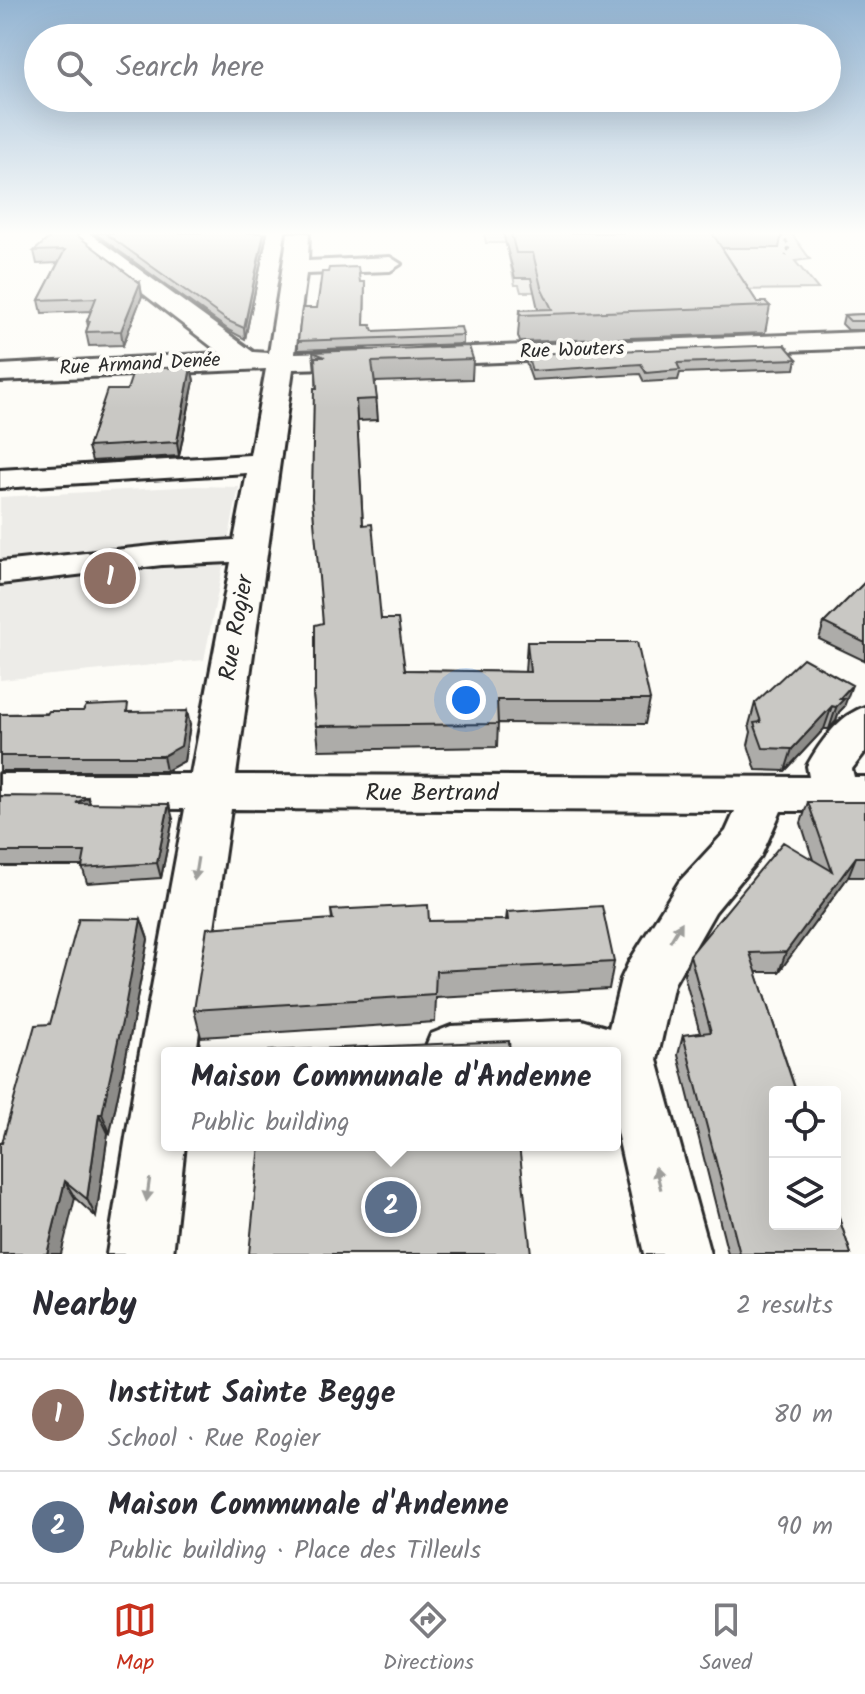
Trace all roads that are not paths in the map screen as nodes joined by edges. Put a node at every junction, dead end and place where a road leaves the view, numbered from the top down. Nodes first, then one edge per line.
1 (160, 292) edge
2 (287, 292) edge
3 (865, 340) edge
4 (262, 361) junction
5 (0, 373) edge
6 (264, 463) junction
7 (0, 479) edge
8 (250, 550) junction
9 (0, 573) edge
10 (865, 722) edge
11 (0, 791) edge
12 (209, 792) junction
13 (766, 794) junction
14 (851, 794) edge
15 (169, 1047) edge
16 (620, 1047) edge
17 (621, 1072) edge
18 (161, 1104) edge
19 (140, 1254) edge
20 (677, 1254) edge

1 - 4 street
2 - 4 street, Rue Rogier
3 - 4 street, Rue Wouters
4 - 5 street, Rue Armand Denée
4 - 6 street, Rue Rogier
6 - 7 street
6 - 8 street, Rue Rogier
8 - 9 street
8 - 12 street, Rue Rogier
10 - 14 street
11 - 12 street, Rue Bertrand
12 - 13 street, Rue Bertrand
12 -> 15 street, Rue Rogier
13 - 14 street, Rue Bertrand
16 -> 13 street
20 -> 17 street
18 -> 19 street, Rue Rogier

